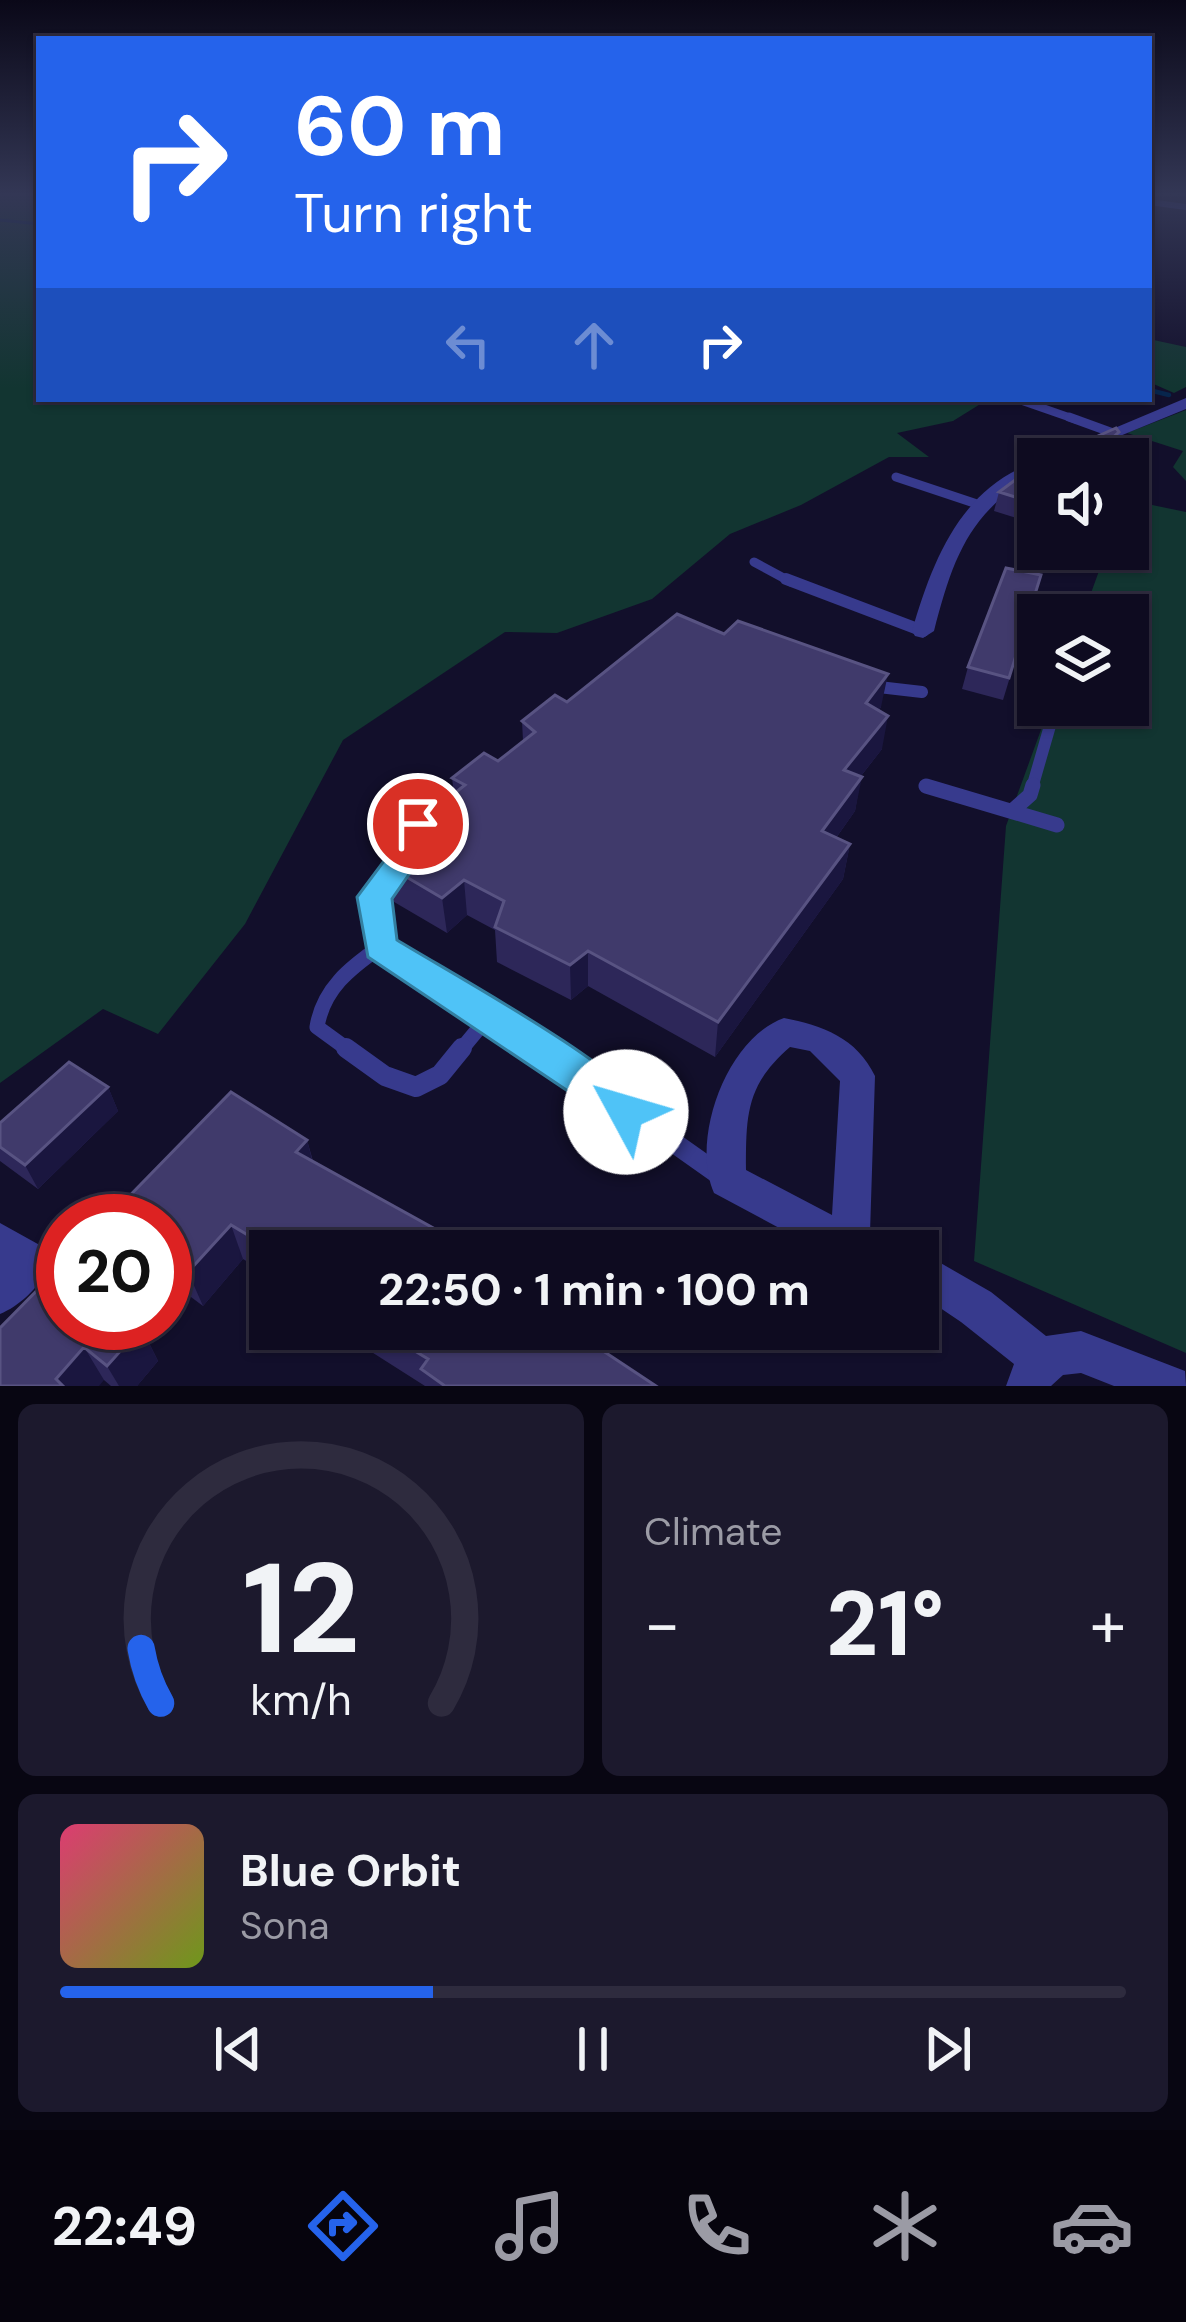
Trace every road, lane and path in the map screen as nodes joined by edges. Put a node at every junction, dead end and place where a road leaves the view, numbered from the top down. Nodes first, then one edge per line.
1 (1025, 402) edge
2 (1186, 403) edge
3 (1113, 433) junction
4 (1101, 438) edge
5 (1017, 476) edge
6 (896, 477) dead end
7 (976, 504) junction
8 (754, 562) dead end
9 (923, 631) joint
10 (860, 685) edge
11 (922, 692) dead end
12 (1050, 726) edge
13 (926, 786) dead end
14 (1012, 812) junction
15 (1057, 825) dead end
16 (405, 857) edge
17 (380, 947) junction
18 (489, 1016) junction
19 (727, 1180) junction
20 (823, 1230) edge
21 (858, 1230) edge
22 (0, 1243) edge
23 (939, 1283) edge
24 (0, 1294) edge
25 (1036, 1374) edge
26 (1170, 1386) edge

1 - 3 lane
2 - 3 street
3 - 4 street
5 - 7 street
6 - 7 lane
7 - 9 street
8 - 9 lane
10 - 11 lane
12 - 14 lane
13 - 14 lane
14 - 15 lane
16 - 17 lane
17 - 18 lane
17 - 18 lane
18 - 19 lane
19 - 20 street
19 - 21 street
22 - 24 street
23 - 25 street
25 - 26 street

